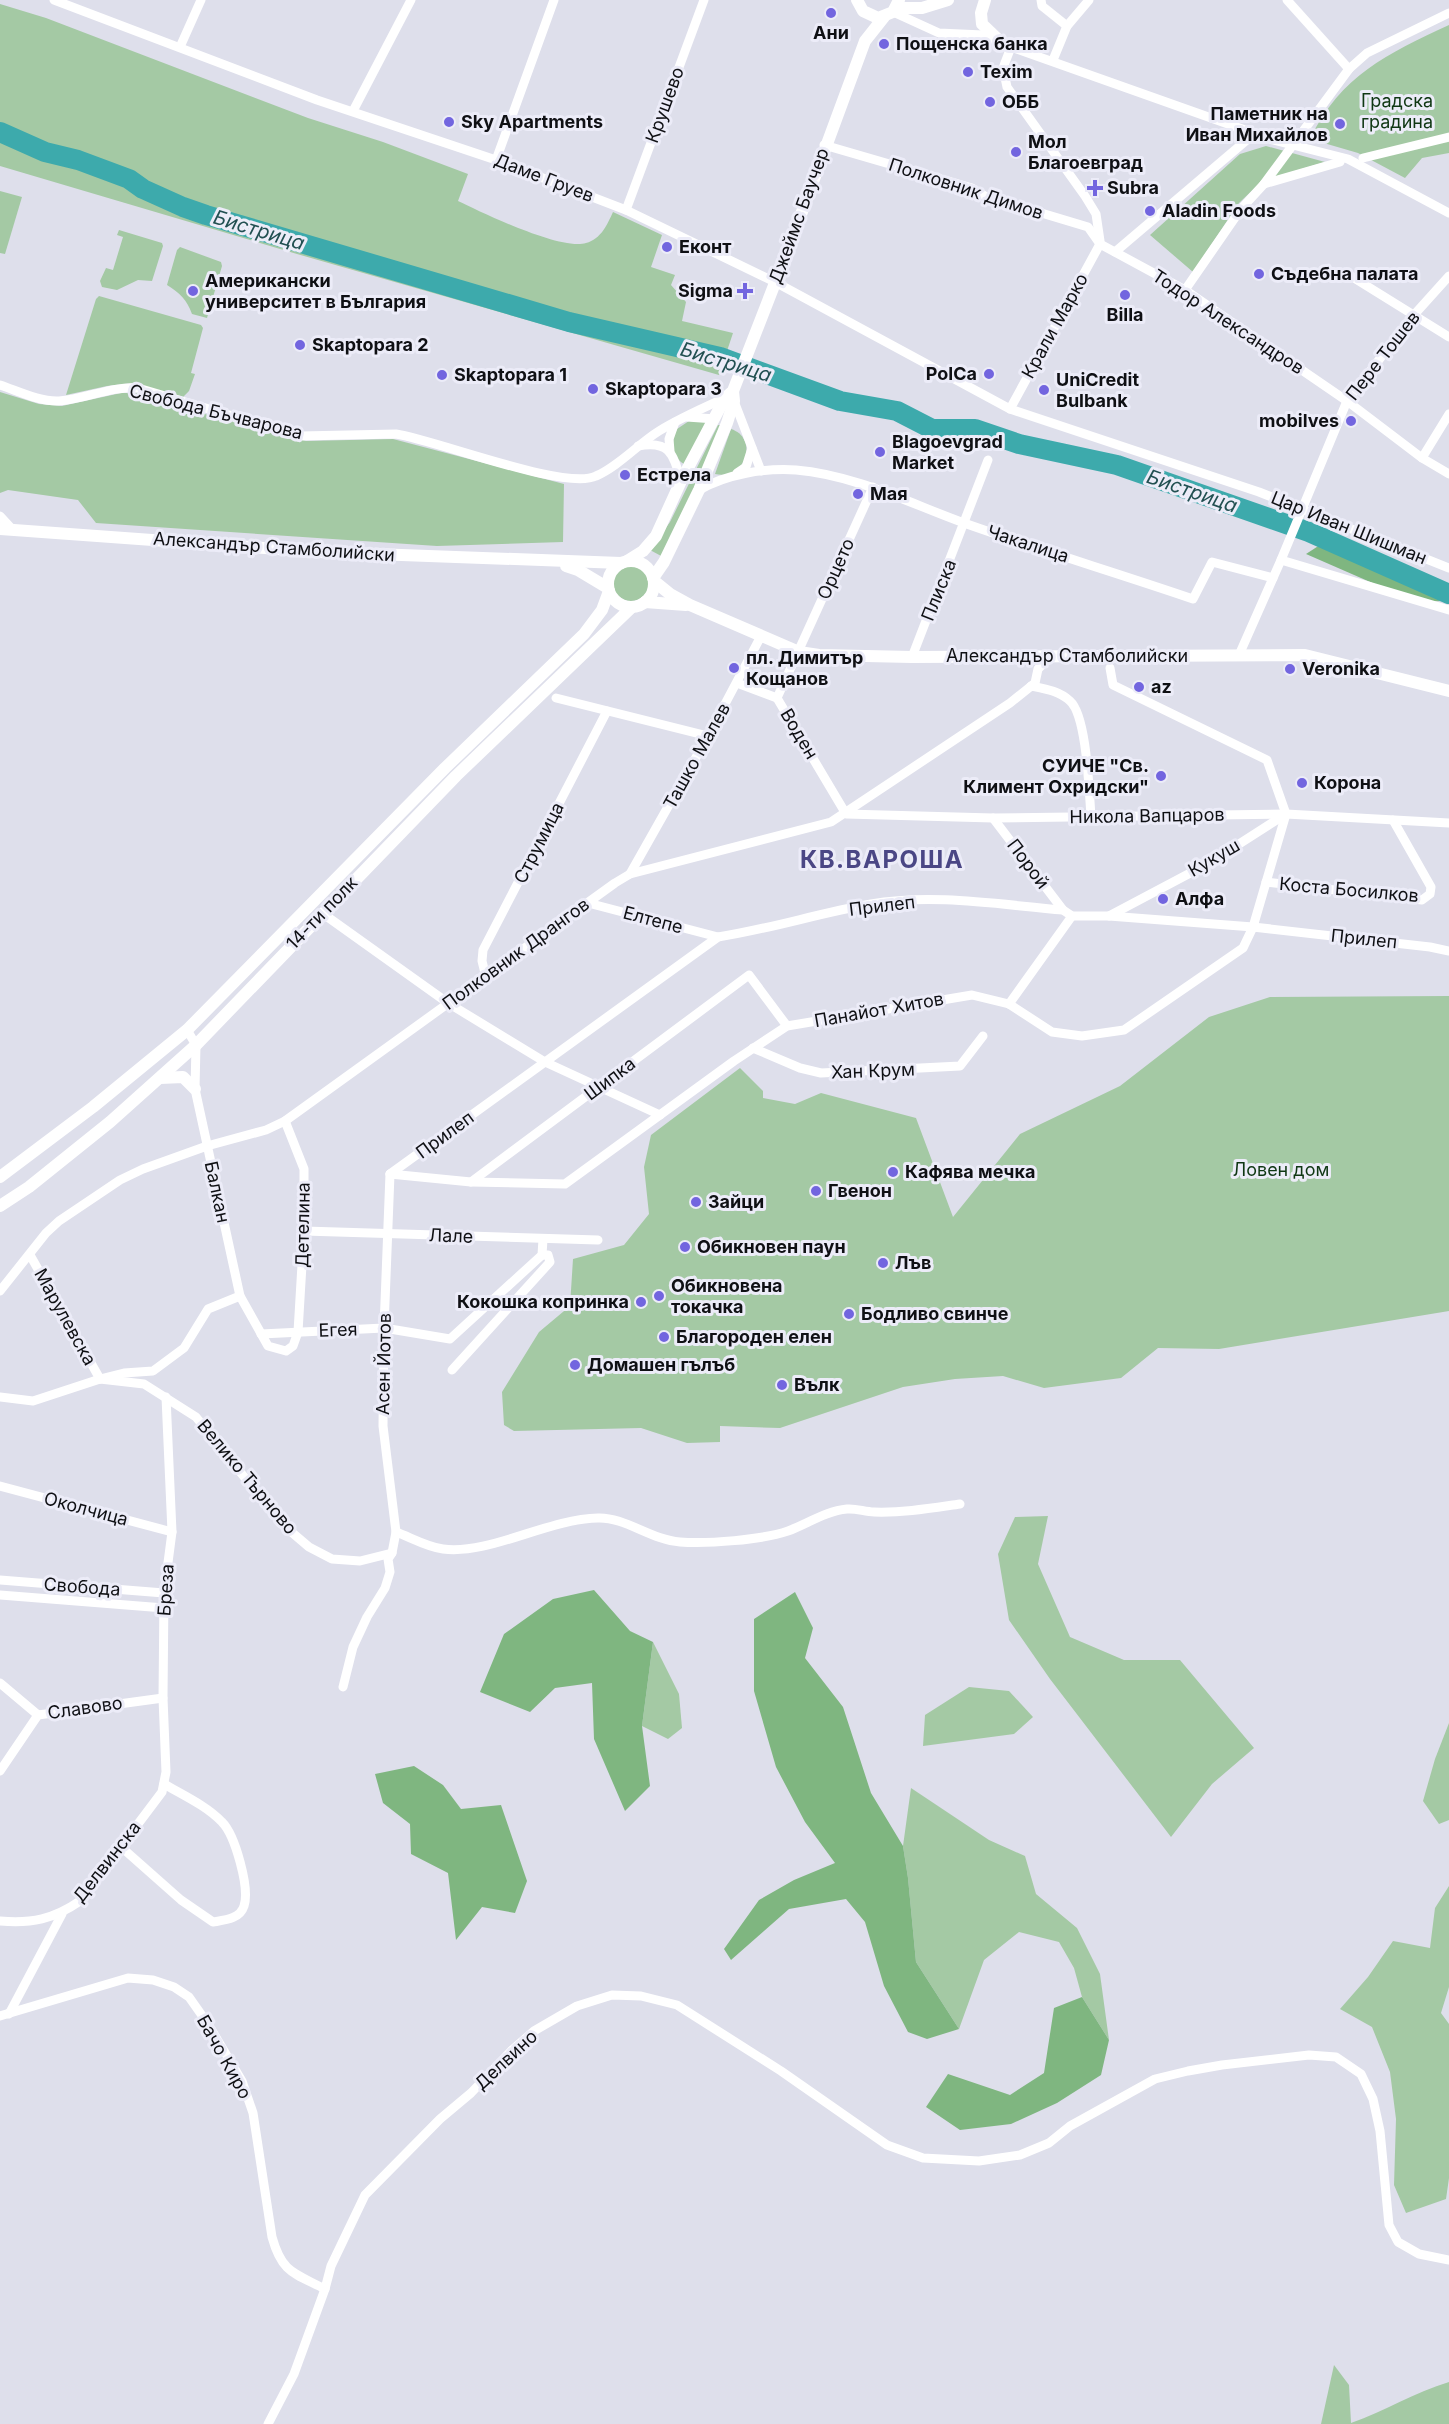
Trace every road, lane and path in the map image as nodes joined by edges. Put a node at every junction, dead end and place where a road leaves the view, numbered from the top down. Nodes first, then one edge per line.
1 (54, 0) edge
2 (201, 0) edge
3 (411, 0) edge
4 (554, 0) edge
5 (704, 0) edge
6 (948, 0) edge
7 (985, 0) edge
8 (1041, 0) edge
9 (1089, 0) edge
10 (1287, 0) edge
11 (860, 6) edge
12 (893, 9) edge
13 (1449, 13) edge
14 (1067, 26) junction
15 (865, 41) junction
16 (1007, 45) junction
17 (180, 47) junction
18 (1053, 60) junction
19 (1349, 69) junction
20 (353, 111) junction
21 (1254, 134) junction
22 (1449, 137) edge
23 (825, 145) junction
24 (1293, 145) junction
25 (496, 160) junction
26 (1340, 162) dead end
27 (1363, 163) junction
28 (1264, 184) junction
29 (626, 210) junction
30 (1449, 213) edge
31 (1100, 244) junction
32 (1115, 252) junction
33 (1346, 273) dead end
34 (1449, 276) edge
35 (775, 282) junction
36 (1185, 290) junction
37 (1413, 316) junction
38 (1449, 337) edge
39 (0, 386) edge
40 (731, 396) junction
41 (1347, 401) junction
42 (1010, 409) junction
43 (1448, 416) edge
44 (685, 417) junction
45 (715, 419) junction
46 (675, 422) junction
47 (727, 423) junction
48 (750, 441) junction
49 (636, 447) junction
50 (670, 452) junction
51 (1422, 458) junction
52 (988, 460) dead end
53 (761, 471) junction
54 (1449, 474) edge
55 (729, 478) junction
56 (681, 481) junction
57 (873, 487) junction
58 (699, 490) junction
59 (1301, 511) junction
60 (0, 516) edge
61 (965, 523) junction
62 (6, 529) edge
63 (548, 560) junction
64 (1281, 560) junction
65 (624, 562) junction
66 (1449, 568) edge
67 (1273, 578) junction
68 (653, 580) junction
69 (608, 589) junction
70 (645, 602) junction
71 (690, 605) junction
72 (632, 607) junction
73 (1449, 609) edge
74 (761, 636) junction
75 (799, 652) junction
76 (1239, 655) junction
77 (1051, 656) junction
78 (912, 657) junction
79 (1110, 668) dead end
80 (737, 683) junction
81 (1031, 686) junction
82 (1449, 691) edge
83 (556, 698) dead end
84 (777, 698) junction
85 (607, 711) junction
86 (708, 736) junction
87 (846, 814) junction
88 (1286, 814) junction
89 (1091, 816) junction
90 (993, 818) junction
91 (1393, 820) junction
92 (1449, 823) edge
93 (630, 874) junction
94 (1266, 882) junction
95 (588, 903) junction
96 (1063, 910) junction
97 (322, 912) junction
98 (1072, 916) junction
99 (1109, 916) junction
100 (1253, 927) junction
101 (718, 937) junction
102 (1449, 951) edge
103 (486, 977) junction
104 (448, 1003) junction
105 (1009, 1004) junction
106 (787, 1026) junction
107 (187, 1030) junction
108 (983, 1036) dead end
109 (196, 1045) junction
110 (753, 1048) junction
111 (545, 1062) junction
112 (159, 1078) junction
113 (600, 1087) junction
114 (195, 1089) junction
115 (660, 1115) junction
116 (285, 1121) junction
117 (207, 1146) junction
118 (390, 1174) junction
119 (0, 1176) edge
120 (471, 1182) junction
121 (0, 1206) edge
122 (304, 1231) junction
123 (387, 1234) junction
124 (543, 1239) junction
125 (598, 1240) dead end
126 (30, 1255) junction
127 (542, 1255) junction
128 (0, 1292) edge
129 (240, 1296) junction
130 (384, 1328) junction
131 (298, 1332) junction
132 (261, 1334) junction
133 (452, 1370) dead end
134 (100, 1379) junction
135 (0, 1397) edge
136 (166, 1397) junction
137 (0, 1486) edge
138 (960, 1504) dead end
139 (172, 1532) junction
140 (396, 1532) junction
141 (392, 1552) junction
142 (0, 1581) edge
143 (164, 1593) junction
144 (0, 1595) edge
145 (164, 1608) junction
146 (0, 1683) edge
147 (343, 1687) dead end
148 (163, 1698) junction
149 (38, 1715) junction
150 (0, 1771) edge
151 (164, 1784) junction
152 (120, 1846) junction
153 (62, 1914) junction
154 (0, 1921) edge
155 (4, 2015) edge
156 (1449, 2260) edge
157 (325, 2289) junction
158 (268, 2424) edge

1 - 17 street, Даме Груев
2 - 17 street
3 - 20 street
4 - 25 street
5 - 29 street, Крушево
6 - 12 street
7 - 16 street
8 - 14 street
9 - 14 street
10 - 19 street
11 - 12 street
11 - 15 street
12 - 15 street
12 - 16 street
13 - 19 street
14 - 18 street
15 - 23 street, Джеймс Баучер
16 - 18 street
16 - 31 street
17 - 20 street, Даме Груев
18 - 21 street
19 - 24 street
20 - 25 street, Даме Груев
21 - 24 street
21 - 32 street
22 - 27 street
23 - 31 street, Полковник Димов
23 - 35 street, Джеймс Баучер
24 - 27 street
24 - 28 street
25 - 29 street, Даме Груев
26 - 28 street
27 - 30 street
28 - 36 street
29 - 35 street, Даме Груев
31 - 32 street, Тодор Александров
31 - 42 street, Крали Марко
32 - 36 street, Тодор Александров
33 - 37 street
34 - 37 street, Пере Тошев
35 - 40 street, Джеймс Баучер
35 - 42 street, Даме Груев
36 - 41 street, Тодор Александров
37 - 38 street
37 - 41 street, Пере Тошев
39 - 49 street, Свобода Бъчварова
40 - 44 street, Свобода Бъчварова
40 - 45 street, Джеймс Баучер
40 - 47 street, Джеймс Баучер
40 - 48 street
41 - 51 street, Тодор Александров
41 - 59 street, Пере Тошев
42 - 59 street, Цар Иван Шишман
43 - 51 street
44 - 45 street
44 - 46 street, Свобода Бъчварова
45 - 47 street
45 - 56 street, Джеймс Баучер
46 - 49 street, Свобода Бъчварова
46 - 50 street
47 - 48 street
47 - 58 street, Джеймс Баучер
48 - 53 street
48 - 55 street
49 - 50 street
50 - 56 street
51 - 54 street, Тодор Александров
52 - 61 street, Плиска
53 - 55 street, Чакалица
53 - 57 street, Чакалица
55 - 58 street, Чакалица
56 - 65 street, Джеймс Баучер
57 - 61 street, Чакалица
57 - 75 street, Орцето
58 - 68 street, Джеймс Баучер
59 - 64 street, Пере Тошев
59 - 66 street, Цар Иван Шишман
60 - 62 street
61 - 67 street, Чакалица
61 - 78 street, Плиска
62 - 63 street, Александър Стамболийски
63 - 65 street, Александър Стамболийски
63 - 69 street, Александър Стамболийски
64 - 67 street, Пере Тошев
64 - 73 street
65 - 68 street
65 - 69 street
67 - 76 street, Пере Тошев
68 - 70 street
68 - 71 street, Александър Стамболийски
69 - 72 street
69 - 107 street, 14-ти полк
70 - 71 street, Александър Стамболийски
70 - 72 street
71 - 74 street, Александър Стамболийски
72 - 97 street, 14-ти полк
74 - 75 street, Александър Стамболийски
74 - 80 street, Ташко Малев
75 - 78 street, Александър Стамболийски
75 - 84 street, Воден
76 - 77 street, Александър Стамболийски
76 - 82 street, Александър Стамболийски
77 - 78 street, Александър Стамболийски
77 - 81 street, Полковник Дрангов
79 - 88 street
80 - 84 street
80 - 86 street, Ташко Малев
81 - 87 street, Полковник Дрангов
81 - 89 street
83 - 85 street
84 - 87 street, Воден
85 - 86 street
85 - 103 street, Струмица
86 - 93 street, Ташко Малев
87 - 90 street, Никола Вапцаров
87 - 93 street, Полковник Дрангов
88 - 89 street, Никола Вапцаров
88 - 91 street, Никола Вапцаров
88 - 94 street, Панайот Хитов
88 - 99 street, Кукуш
89 - 90 street, Никола Вапцаров
90 - 96 street, Порой
91 - 92 street, Никола Вапцаров
91 - 94 street, Коста Босилков
93 - 95 street, Полковник Дрангов
94 - 100 street, Панайот Хитов
95 - 101 street, Елтепе
95 - 103 street, Полковник Дрангов
96 - 98 street, Прилеп
96 - 101 street, Прилеп
97 - 104 street
97 - 109 street, 14-ти полк
98 - 99 street, Прилеп
98 - 105 street
99 - 100 street, Прилеп
100 - 102 street, Прилеп
100 - 105 street, Панайот Хитов
101 - 111 street, Прилеп
103 - 104 street, Полковник Дрангов
104 - 111 street
104 - 116 street, Полковник Дрангов
105 - 106 street, Панайот Хитов
106 - 110 street, Панайот Хитов
106 - 113 street, Шипка
107 - 109 street
107 - 119 street, 14-ти полк
108 - 110 street, Хан Крум
109 - 112 street, 14-ти полк
109 - 114 street, Балкан
110 - 115 street, Панайот Хитов
111 - 113 street
111 - 118 street, Прилеп
112 - 114 street
112 - 121 street, 14-ти полк
113 - 115 street
113 - 120 street, Шипка
114 - 117 street, Балкан
115 - 120 street, Панайот Хитов
116 - 117 street, Полковник Дрангов
116 - 122 street, Детелина
117 - 126 street, Полковник Дрангов
117 - 129 street, Балкан
118 - 120 street, Панайот Хитов
118 - 123 street, Асен Йотов
122 - 123 street, Лале
122 - 131 street, Детелина
123 - 124 street, Лале
123 - 130 street, Асен Йотов
124 - 125 street, Лале
124 - 127 street
126 - 128 street, Полковник Дрангов
126 - 134 street, Марулевска
127 - 130 street, Егея
127 - 133 street
129 - 132 street, Балкан
129 - 134 street
130 - 131 street, Егея
130 - 140 street, Асен Йотов
131 - 132 street, Егея
131 - 132 street
134 - 135 street, Велико Търново
134 - 136 street, Велико Търново
136 - 139 street, Бреза
136 - 141 street, Велико Търново
137 - 139 street, Околчица
138 - 140 street
139 - 143 street, Бреза
140 - 141 street, Асен Йотов
141 - 147 street, Асен Йотов
142 - 143 street, Свобода
143 - 145 street, Бреза
144 - 145 street, Свобода
145 - 148 street, Бреза
146 - 149 street
148 - 149 street, Славово
148 - 151 street, Бреза
149 - 150 street, Славово
151 - 152 street, Делвинска
151 - 152 street
152 - 153 street, Делвинска
153 - 154 street, Делвинска
153 - 155 street
155 - 157 street, Бачо Киро
156 - 157 street, Делвино
157 - 158 street, Делвино

